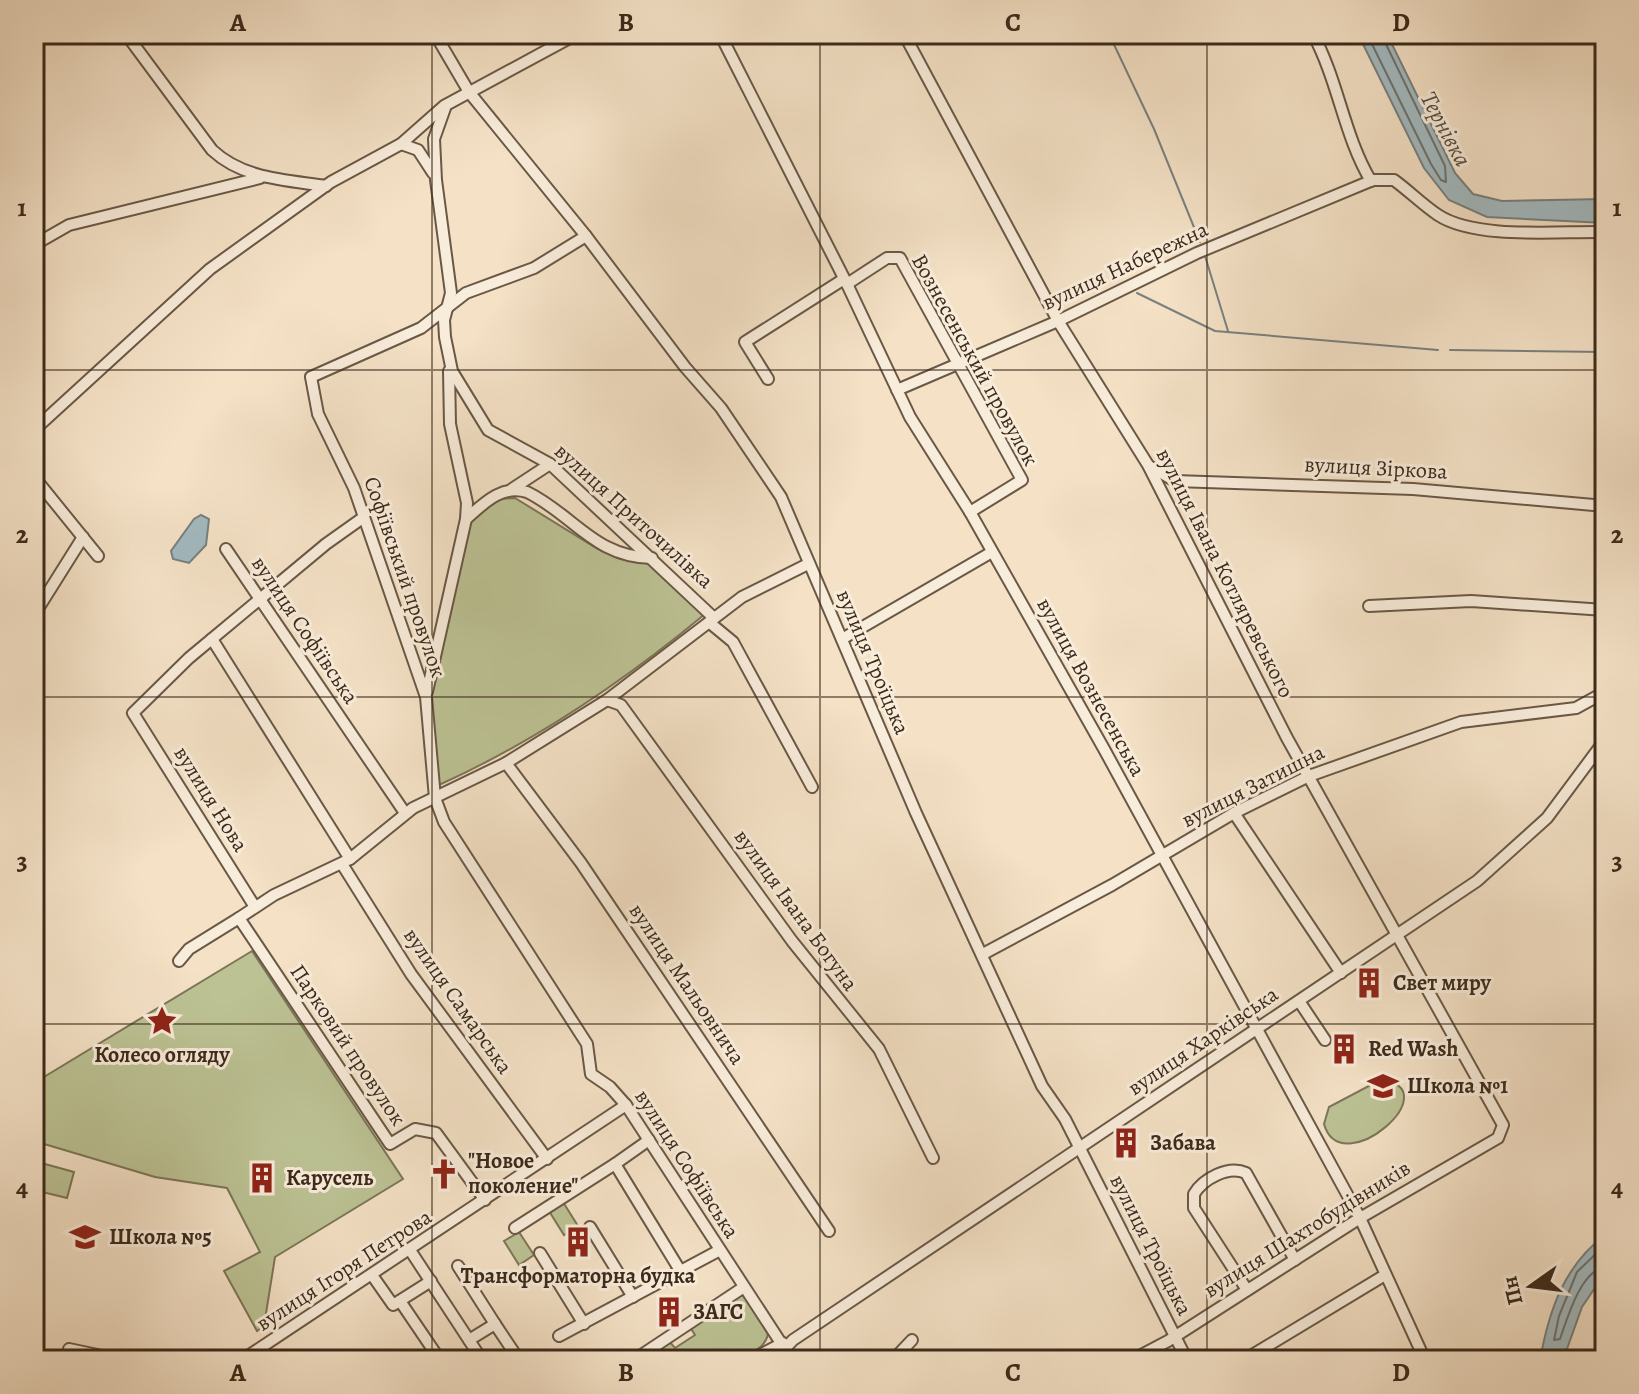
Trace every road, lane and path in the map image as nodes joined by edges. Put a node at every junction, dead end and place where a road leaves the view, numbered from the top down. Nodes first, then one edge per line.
1 (126, 34) edge
2 (435, 34) edge
3 (577, 34) edge
4 (720, 34) edge
5 (904, 34) edge
6 (1313, 34) edge
7 (469, 92) junction
8 (448, 104) junction
9 (401, 144) junction
10 (227, 164) junction
11 (263, 177) junction
12 (436, 180) junction
13 (1371, 181) junction
14 (222, 185) junction
15 (326, 186) junction
16 (1605, 232) edge
17 (586, 236) junction
18 (34, 245) edge
19 (846, 281) junction
20 (448, 305) junction
21 (1058, 321) junction
22 (449, 364) junction
23 (955, 364) junction
24 (768, 379) dead end
25 (897, 390) junction
26 (34, 430) edge
27 (550, 464) junction
28 (1148, 465) junction
29 (34, 477) edge
30 (1175, 481) junction
31 (512, 489) junction
32 (1161, 493) junction
33 (1605, 506) edge
34 (970, 512) junction
35 (364, 517) junction
36 (466, 519) junction
37 (83, 537) junction
38 (226, 549) dead end
39 (992, 552) junction
40 (98, 556) dead end
41 (652, 558) junction
42 (808, 564) junction
43 (261, 599) junction
44 (1369, 606) dead end
45 (1605, 610) edge
46 (34, 615) edge
47 (712, 620) junction
48 (212, 639) junction
49 (842, 639) junction
50 (1605, 692) edge
51 (426, 697) junction
52 (607, 700) junction
53 (1605, 740) edge
54 (506, 763) junction
55 (1309, 776) junction
56 (812, 787) dead end
57 (435, 798) junction
58 (405, 813) junction
59 (1234, 813) junction
60 (1160, 857) junction
61 (346, 861) junction
62 (255, 907) junction
63 (239, 918) junction
64 (1398, 934) junction
65 (983, 954) junction
66 (179, 961) dead end
67 (1341, 973) junction
68 (1299, 1001) junction
69 (1256, 1029) junction
70 (1325, 1040) dead end
71 (626, 1105) junction
72 (1503, 1134) joint
73 (649, 1140) junction
74 (1079, 1149) junction
75 (933, 1158) dead end
76 (547, 1159) junction
77 (615, 1164) junction
78 (485, 1200) junction
79 (1360, 1218) junction
80 (590, 1227) dead end
81 (515, 1228) dead end
82 (829, 1231) dead end
83 (410, 1250) junction
84 (720, 1250) junction
85 (540, 1253) dead end
86 (1295, 1260) junction
87 (458, 1266) dead end
88 (681, 1272) junction
89 (372, 1275) junction
90 (1385, 1275) junction
91 (431, 1281) junction
92 (744, 1287) junction
93 (1247, 1290) junction
94 (633, 1297) junction
95 (400, 1301) junction
96 (495, 1324) junction
97 (584, 1324) junction
98 (1175, 1335) junction
99 (559, 1336) dead end
100 (469, 1340) junction
101 (912, 1340) dead end
102 (69, 1349) dead end
103 (785, 1351) edge
104 (258, 1356) edge
105 (107, 1360) edge
106 (242, 1360) edge
107 (308, 1360) edge
108 (315, 1360) edge
109 (440, 1360) edge
110 (482, 1360) edge
111 (519, 1360) edge
112 (634, 1360) edge
113 (750, 1360) edge
114 (774, 1360) edge
115 (893, 1360) edge
116 (1132, 1360) edge
117 (1187, 1360) edge
118 (1244, 1360) edge
119 (1425, 1360) edge

1 - 10 street
2 - 7 street, вулиця Троїцька
3 - 7 street
4 - 19 street, вулиця Вознесенська
5 - 21 street, вулиця Івана Котляревського
6 - 13 street
7 - 8 street
7 - 17 street, вулиця Троїцька
8 - 9 street
8 - 12 street, вулиця Приточилівка
9 - 12 street
9 - 15 street
10 - 11 street
10 - 14 street
11 - 14 street
11 - 15 street
12 - 20 street, вулиця Приточилівка
13 - 16 street
13 - 21 street, вулиця Набережна
14 - 18 street
15 - 26 street
17 - 20 street
17 - 42 street, вулиця Троїцька
19 - 23 street, Вознесенський провулок
19 - 24 street, Вознесенський провулок
19 - 25 street, вулиця Вознесенська
20 - 22 street, вулиця Приточилівка
20 - 35 street, Софіївський провулок
21 - 23 street, вулиця Набережна
21 - 28 street, вулиця Івана Котляревського
22 - 27 street, вулиця Приточилівка
22 - 36 street
23 - 25 street, вулиця Набережна
23 - 34 street, Вознесенський провулок
25 - 34 street, вулиця Вознесенська
27 - 31 street
27 - 41 street, вулиця Приточилівка
28 - 30 street, вулиця Зіркова
28 - 32 street, вулиця Івана Котляревського
29 - 37 street
30 - 32 street
30 - 33 street, вулиця Зіркова
31 - 36 street
31 - 41 street
32 - 55 street, вулиця Івана Котляревського
34 - 39 street, вулиця Вознесенська
35 - 43 street
35 - 51 street, Софіївський провулок
36 - 51 street
37 - 40 street
37 - 46 street
38 - 43 street, вулиця Софіївська
39 - 49 street
39 - 60 street, вулиця Вознесенська
41 - 47 street, вулиця Приточилівка
42 - 47 street
42 - 49 street, вулиця Троїцька
43 - 48 street
43 - 58 street, вулиця Софіївська
44 - 45 street
47 - 52 street
47 - 56 street, вулиця Приточилівка
48 - 61 street, вулиця Самарська
48 - 62 street, вулиця Нова
49 - 65 street, вулиця Троїцька
50 - 55 street, вулиця Затишна
51 - 57 street, Софіївський провулок
52 - 54 street
52 - 75 street, вулиця Івана Богуна
53 - 64 street, вулиця Харківська
54 - 57 street
54 - 82 street, вулиця Мальовнича
55 - 59 street, вулиця Затишна
55 - 64 street, вулиця Івана Котляревського
57 - 58 street
57 - 71 street, вулиця Софіївська
58 - 61 street
59 - 60 street, вулиця Затишна
59 - 67 street
60 - 65 street, вулиця Затишна
60 - 69 street, вулиця Вознесенська
61 - 62 street
61 - 76 street, вулиця Самарська
62 - 63 street
63 - 66 street
63 - 78 street, Парковий провулок
64 - 67 street, вулиця Харківська
64 - 72 street, вулиця Івана Котляревського
65 - 74 street, вулиця Троїцька
67 - 68 street, вулиця Харківська
68 - 69 street, вулиця Харківська
68 - 70 street
69 - 74 street, вулиця Харківська
69 - 79 street, вулиця Вознесенська
71 - 73 street, вулиця Софіївська
71 - 76 street, вулиця Ігоря Петрова
72 - 79 street, вулиця Шахтобудівників
73 - 77 street
73 - 84 street, вулиця Софіївська
74 - 98 street, вулиця Троїцька
74 - 103 street, вулиця Харківська
76 - 78 street, вулиця Ігоря Петрова
77 - 81 street
77 - 88 street
78 - 83 street, вулиця Ігоря Петрова
79 - 86 street, вулиця Шахтобудівників
79 - 90 street, вулиця Вознесенська
80 - 94 street
83 - 89 street, вулиця Ігоря Петрова
83 - 91 street
84 - 88 street
84 - 92 street, вулиця Софіївська
85 - 97 street
86 - 93 street, вулиця Шахтобудівників
86 - 93 street
87 - 96 street
88 - 94 street
89 - 95 street
89 - 104 street, вулиця Ігоря Петрова
90 - 118 street
90 - 119 street, вулиця Вознесенська
91 - 95 street
91 - 100 street
92 - 103 street, вулиця Софіївська
92 - 112 street
93 - 98 street, вулиця Шахтобудівників
94 - 97 street
95 - 109 street
96 - 100 street
96 - 111 street
97 - 99 street
98 - 116 street, вулиця Шахтобудівників
98 - 117 street, вулиця Троїцька
100 - 110 street
101 - 115 street
102 - 105 street
103 - 113 street, вулиця Харківська
103 - 114 street, вулиця Харківська
104 - 106 street, вулиця Ігоря Петрова
107 - 108 street

